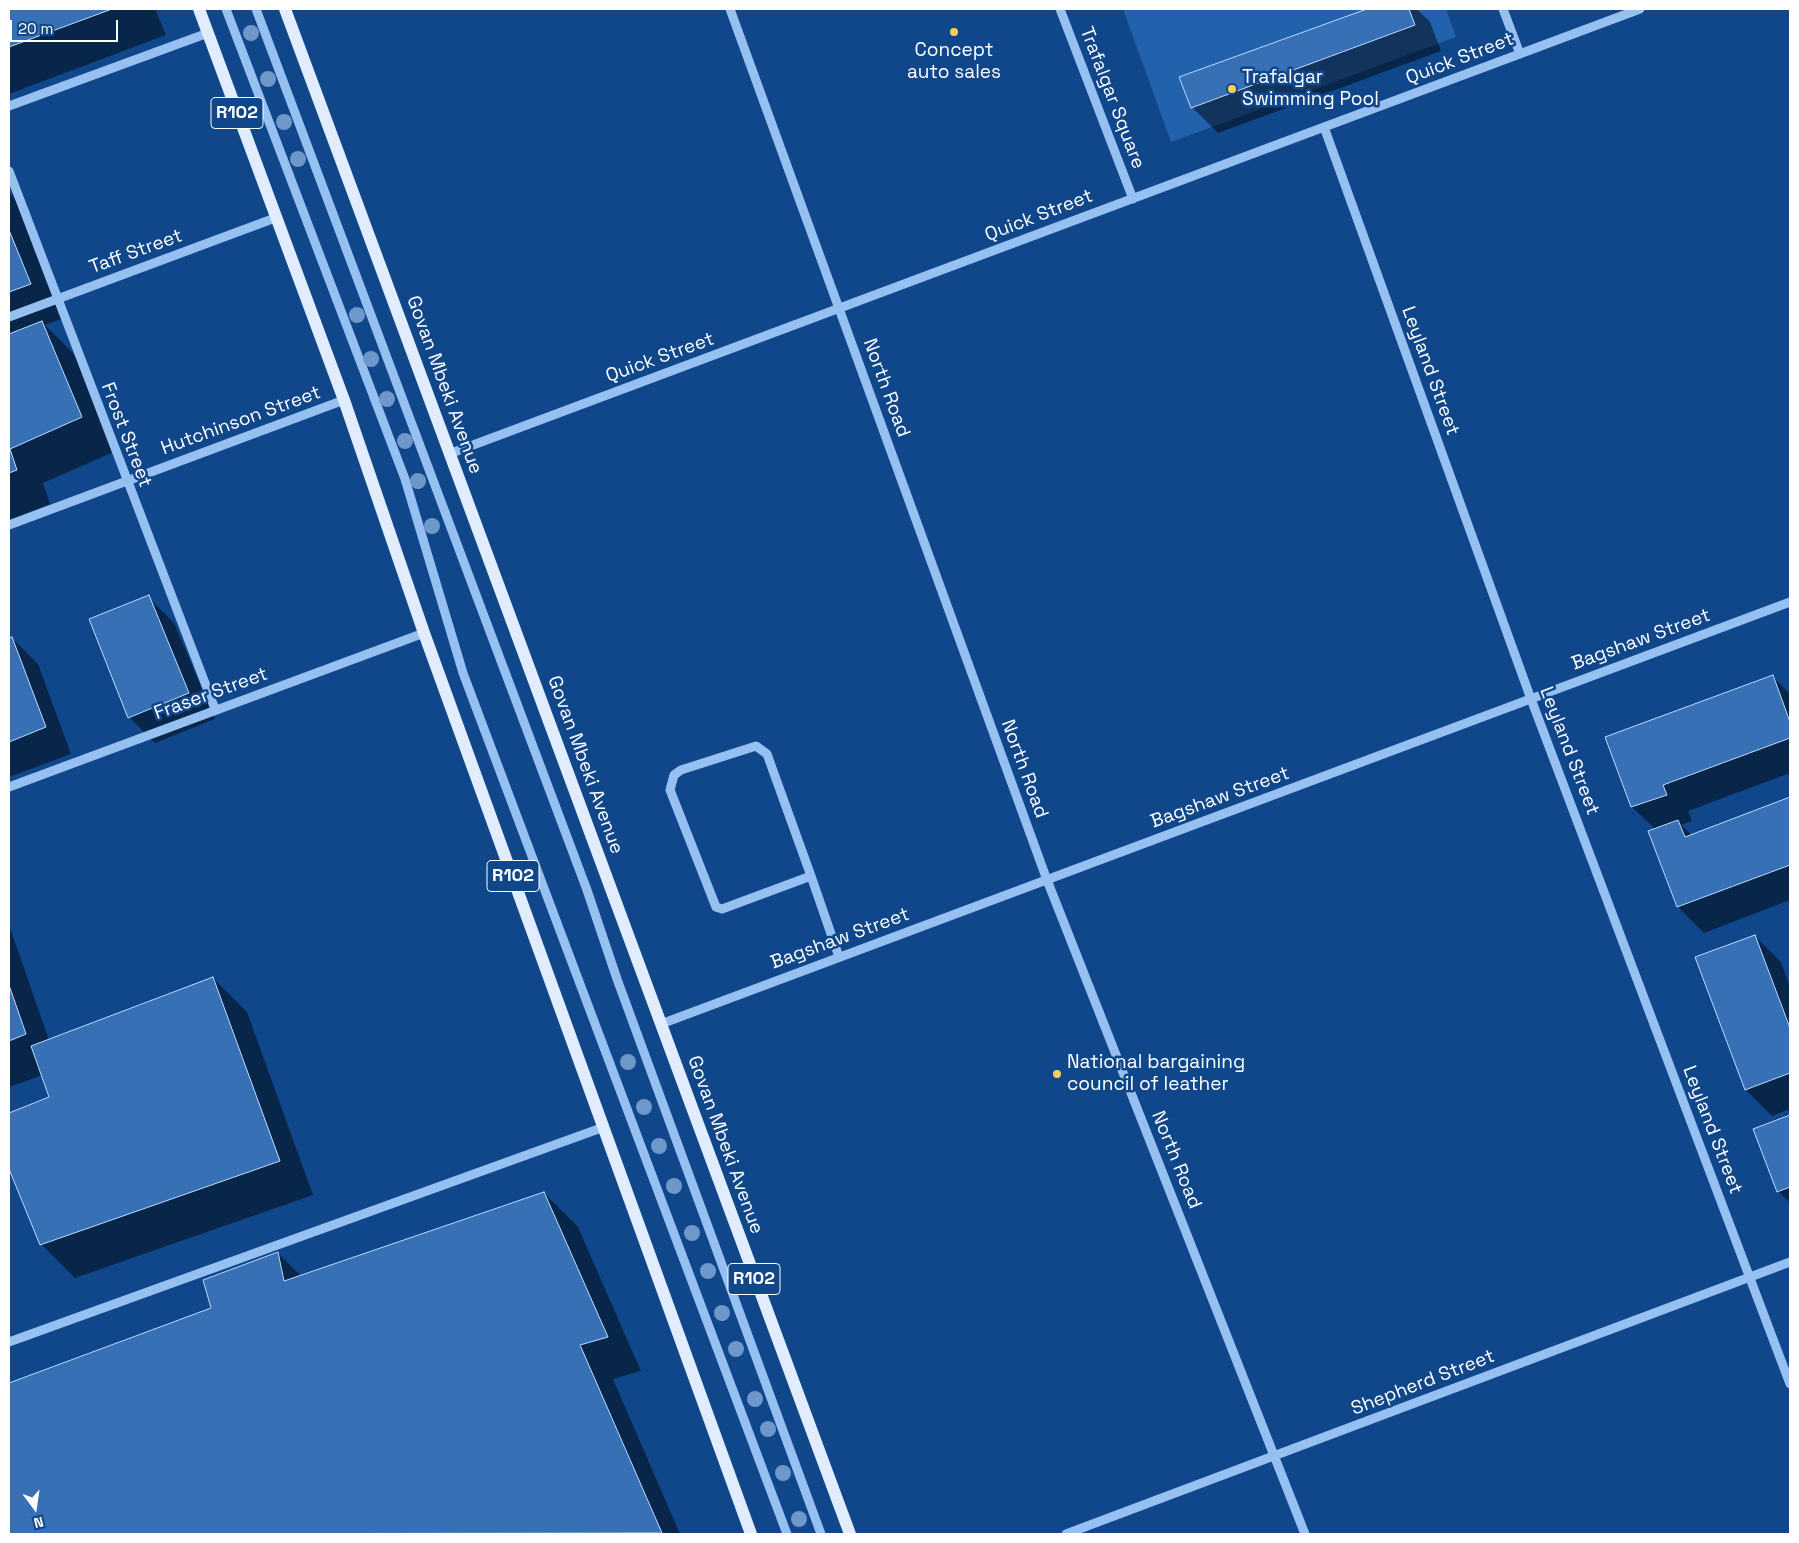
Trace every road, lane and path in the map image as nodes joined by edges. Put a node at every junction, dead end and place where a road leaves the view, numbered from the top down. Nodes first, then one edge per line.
1 (198, 9) edge
2 (226, 9) edge
3 (256, 9) edge
4 (285, 9) edge
5 (730, 9) edge
6 (1060, 9) edge
7 (1504, 9) edge
8 (1640, 9) edge
9 (208, 33) junction
10 (1520, 54) junction
11 (9, 106) edge
12 (1324, 127) junction
13 (9, 171) edge
14 (1133, 199) junction
15 (275, 218) junction
16 (58, 298) junction
17 (840, 309) junction
18 (9, 317) edge
19 (344, 400) junction
20 (449, 454) junction
21 (126, 482) junction
22 (9, 525) edge
23 (1790, 602) edge
24 (424, 633) junction
25 (1531, 699) junction
26 (215, 709) junction
27 (9, 786) edge
28 (811, 876) junction
29 (1047, 880) junction
30 (838, 957) junction
31 (661, 1024) junction
32 (604, 1127) junction
33 (1790, 1262) edge
34 (1750, 1276) junction
35 (9, 1342) edge
36 (1790, 1384) edge
37 (1275, 1456) junction
38 (751, 1534) edge
39 (787, 1534) edge
40 (821, 1534) edge
41 (850, 1534) edge
42 (1066, 1534) edge
43 (1305, 1534) edge

1 - 9 main road, R102
2 - 39 street
3 - 40 street
4 - 20 main road, Govan Mbeki Avenue / R102
5 - 17 street, North Road
6 - 14 street, Trafalgar Square
7 - 10 street
8 - 10 street, Quick Street
9 - 11 street
9 - 15 main road, R102
10 - 12 street, Quick Street
12 - 14 street, Quick Street
12 - 25 street, Leyland Street
13 - 16 street, Frost Street
14 - 17 street, Quick Street
15 - 16 street, Taff Street
15 - 19 main road, R102
16 - 18 street, Taff Street
16 - 21 street, Frost Street
17 - 20 street, Quick Street
17 - 29 street, North Road
19 - 21 street, Hutchinson Street
19 - 24 main road, R102
20 - 31 main road, Govan Mbeki Avenue / R102
21 - 22 street, Hutchinson Street
21 - 26 street, Frost Street
23 - 25 street, Bagshaw Street
24 - 26 street, Fraser Street
24 - 32 main road, R102
25 - 29 street, Bagshaw Street
25 - 34 street, Leyland Street
26 - 27 street, Fraser Street
28 - 28 street
28 - 30 street
29 - 30 street, Bagshaw Street
29 - 37 street, North Road
30 - 31 street, Bagshaw Street
31 - 41 main road, Govan Mbeki Avenue / R102
32 - 35 street
32 - 38 main road, R102
33 - 34 street, Shepherd Street
34 - 36 street, Leyland Street
34 - 37 street, Shepherd Street
37 - 42 street, Shepherd Street
37 - 43 street, North Road

